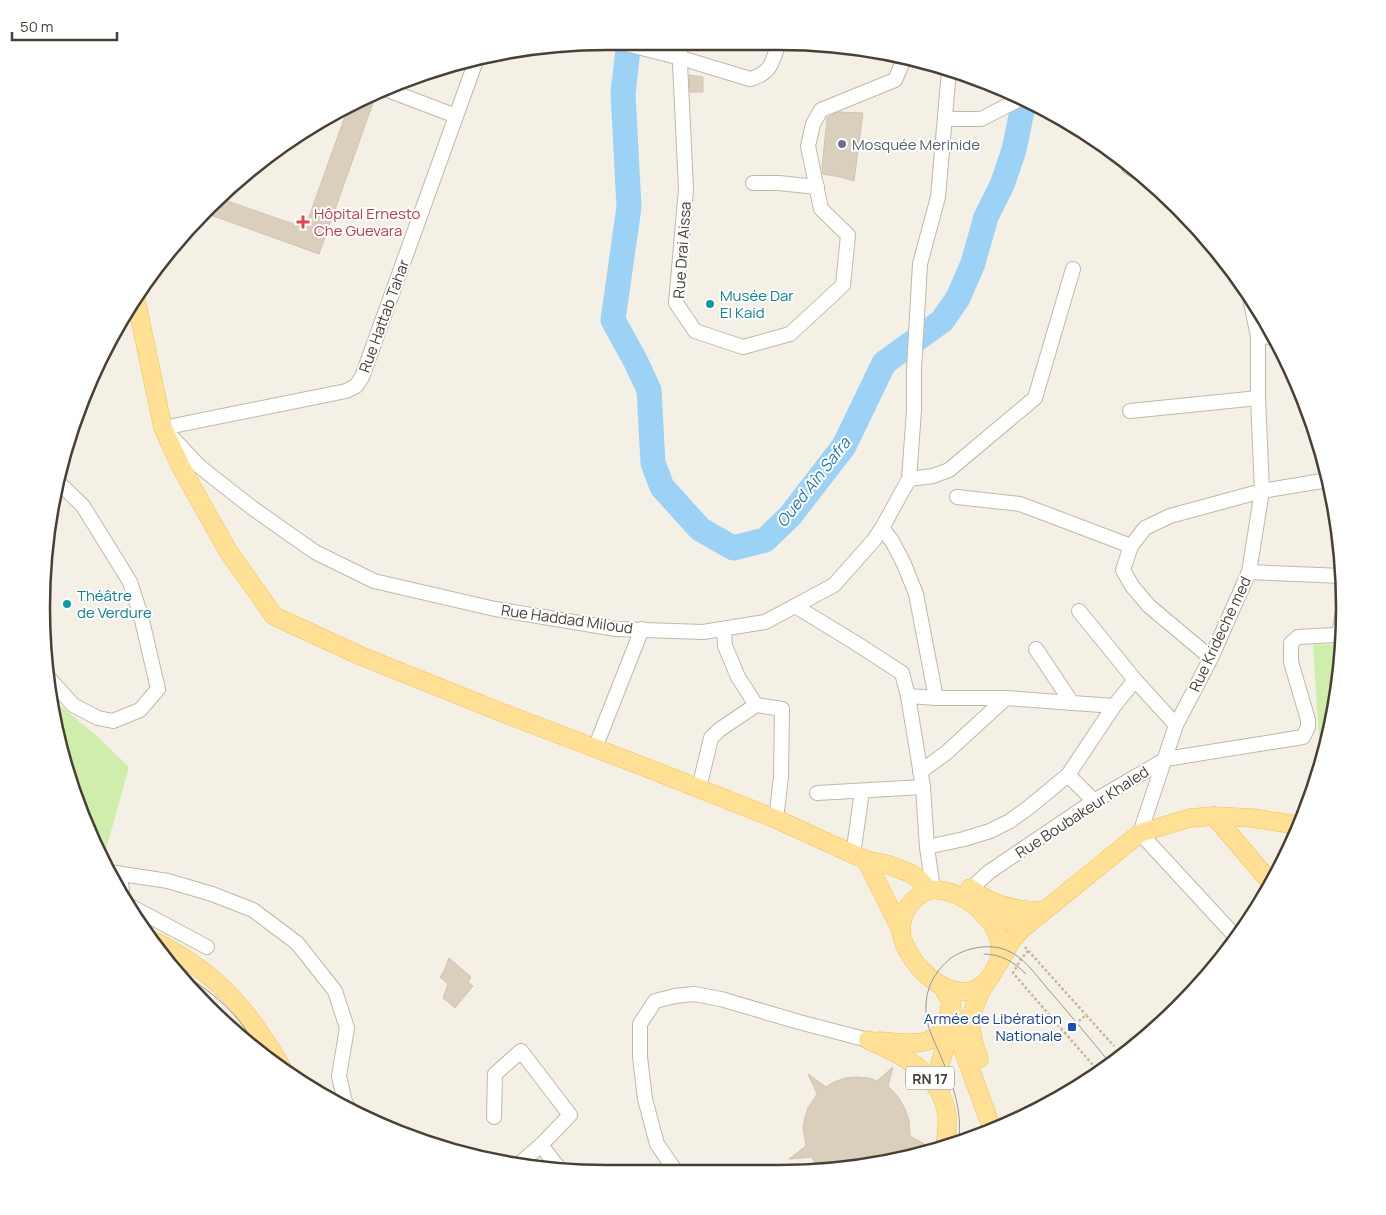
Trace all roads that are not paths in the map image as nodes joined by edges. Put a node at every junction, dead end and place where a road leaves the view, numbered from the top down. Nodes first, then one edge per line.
1 (646, 50) edge
2 (680, 50) edge
3 (776, 50) edge
4 (681, 58) junction
5 (902, 64) edge
6 (474, 67) edge
7 (949, 77) edge
8 (393, 92) edge
9 (1014, 102) edge
10 (456, 116) junction
11 (946, 119) junction
12 (753, 183) dead end
13 (817, 187) junction
14 (1073, 269) dead end
15 (138, 308) edge
16 (1254, 318) edge
17 (1258, 336) junction
18 (1265, 336) edge
19 (1258, 398) junction
20 (1130, 411) dead end
21 (163, 428) junction
22 (909, 479) junction
23 (1321, 481) edge
24 (64, 487) edge
25 (1262, 491) junction
26 (956, 496) dead end
27 (882, 528) junction
28 (1132, 546) junction
29 (1249, 572) junction
30 (1335, 576) edge
31 (795, 606) junction
32 (1079, 611) dead end
33 (724, 628) junction
34 (642, 629) junction
35 (1335, 635) edge
36 (1036, 649) dead end
37 (1211, 658) junction
38 (1136, 680) junction
39 (56, 686) edge
40 (908, 696) junction
41 (936, 698) junction
42 (1006, 698) junction
43 (1072, 703) junction
44 (756, 705) junction
45 (1114, 706) junction
46 (1176, 726) junction
47 (595, 748) junction
48 (1166, 759) junction
49 (920, 772) junction
50 (1068, 775) junction
51 (699, 788) junction
52 (923, 788) junction
53 (862, 791) junction
54 (817, 793) dead end
55 (1094, 801) junction
56 (1214, 816) junction
57 (776, 819) junction
58 (1292, 825) edge
59 (1140, 833) junction
60 (926, 847) junction
61 (860, 857) junction
62 (118, 873) edge
63 (1266, 877) edge
64 (931, 890) junction
65 (966, 893) junction
66 (1044, 911) junction
67 (141, 912) edge
68 (983, 914) junction
69 (901, 930) junction
70 (1231, 932) edge
71 (207, 947) dead end
72 (165, 948) edge
73 (999, 963) junction
74 (984, 984) junction
75 (942, 986) junction
76 (952, 1010) junction
77 (868, 1040) junction
78 (273, 1053) edge
79 (940, 1092) junction
80 (344, 1099) edge
81 (494, 1118) dead end
82 (1001, 1119) edge
83 (990, 1124) edge
84 (946, 1139) edge
85 (541, 1145) junction
86 (525, 1158) edge
87 (553, 1162) edge
88 (672, 1165) edge

1 - 4 street
2 - 4 street
3 - 4 street
4 - 13 street, Rue Drai Aissa
5 - 13 street, Rue Drai Aissa
6 - 10 street, Rue Hattab Tahar
7 - 11 street
8 - 10 street
9 - 11 street
10 - 21 street, Rue Hattab Tahar
11 - 22 street, Rue Haddad Miloud
12 - 13 street
14 - 22 street
15 - 21 main road
16 - 17 street, Rue Krideche med
17 - 18 street
17 - 19 street, Rue Krideche med
19 - 20 street
19 - 25 street, Rue Krideche med
21 - 34 street, Rue Haddad Miloud
21 - 47 main road
22 - 27 street, Rue Haddad Miloud
23 - 25 street
24 - 39 street
25 - 28 street
25 - 29 street, Rue Krideche med
26 - 28 street
27 - 31 street, Rue Haddad Miloud
27 - 41 street
28 - 37 street
29 - 30 street
29 - 37 street, Rue Krideche med
31 - 33 street, Rue Haddad Miloud
31 - 40 street
32 - 38 street
33 - 34 street, Rue Haddad Miloud
33 - 44 street
34 - 47 street
35 - 48 street, Rue Boubakeur Khaled
36 - 43 street
37 - 46 street, Rue Krideche med
38 - 45 street
38 - 46 street
40 - 41 street
40 - 49 street
41 - 42 street
42 - 43 street
42 - 49 street
43 - 45 street
44 - 51 street
44 - 57 street
45 - 50 street
46 - 48 street, Rue Krideche med
47 - 51 main road
48 - 55 street, Rue Boubakeur Khaled
48 - 59 street, Rue Krideche med
49 - 52 street
50 - 55 street
50 - 60 street
51 - 57 main road
52 - 53 street
52 - 60 street
53 - 54 street
53 - 61 street
55 - 65 street, Rue Boubakeur Khaled
56 - 58 main road
56 - 59 main road
56 - 63 main road
57 - 61 main road
59 - 66 main road
59 - 70 street
60 - 64 street
61 - 64 main road
61 - 69 main road
62 - 80 street
64 - 65 main road
64 - 69 main road
65 - 66 main road
65 - 68 main road
66 - 68 main road
66 - 73 main road
67 - 71 street
68 - 73 main road
69 - 75 main road
72 - 78 main road
73 - 74 main road
74 - 75 main road
74 - 82 main road
75 - 76 main road
76 - 77 main road
76 - 79 main road
76 - 83 main road
77 - 79 main road, RN 17
77 - 88 street
79 - 84 main road, RN 17
81 - 85 street
85 - 86 street
85 - 87 street

